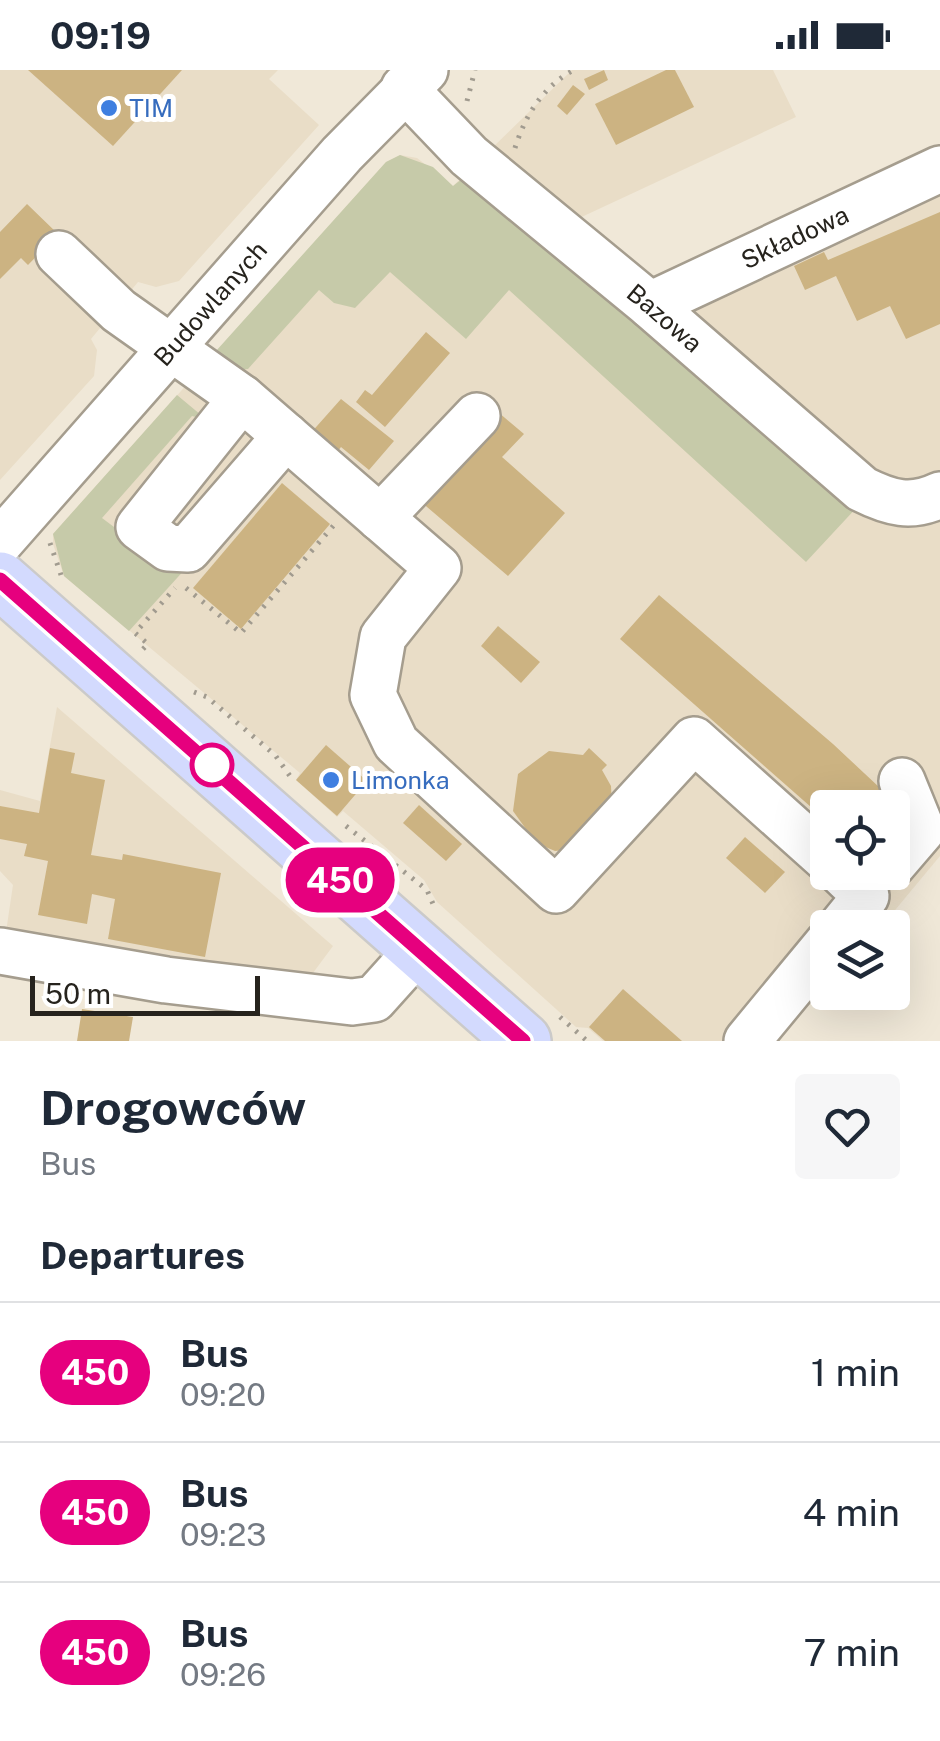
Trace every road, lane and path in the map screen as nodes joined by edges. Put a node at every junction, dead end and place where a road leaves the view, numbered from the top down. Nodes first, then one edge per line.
1 (574, 70) edge
2 (414, 79) edge
3 (940, 169) edge
4 (502, 184) junction
5 (59, 254) dead end
6 (650, 305) junction
7 (171, 348) junction
8 (242, 398) junction
9 (477, 416) dead end
10 (286, 436) junction
11 (940, 495) edge
12 (363, 515) junction
13 (0, 542) edge
14 (0, 580) edge
15 (143, 650) dead end
16 (902, 781) dead end
17 (906, 790) edge
18 (910, 801) edge
19 (910, 842) edge
20 (810, 844) edge
21 (420, 949) junction
22 (0, 951) edge
23 (810, 965) edge
24 (523, 1041) edge
25 (747, 1041) edge

1 - 4 path
2 - 4 street, Bazowa
2 - 7 street, Budowlanych
3 - 6 street, Składowa
4 - 6 street, Bazowa
5 - 7 street
6 - 11 street, Bazowa
7 - 8 street
7 - 13 street, Budowlanych
8 - 10 street
8 - 10 street
9 - 12 street
10 - 12 street
12 - 15 path
12 - 20 street
14 - 21 main road
16 - 17 street
18 - 19 street
21 - 22 street
21 - 24 main road
23 - 25 street

